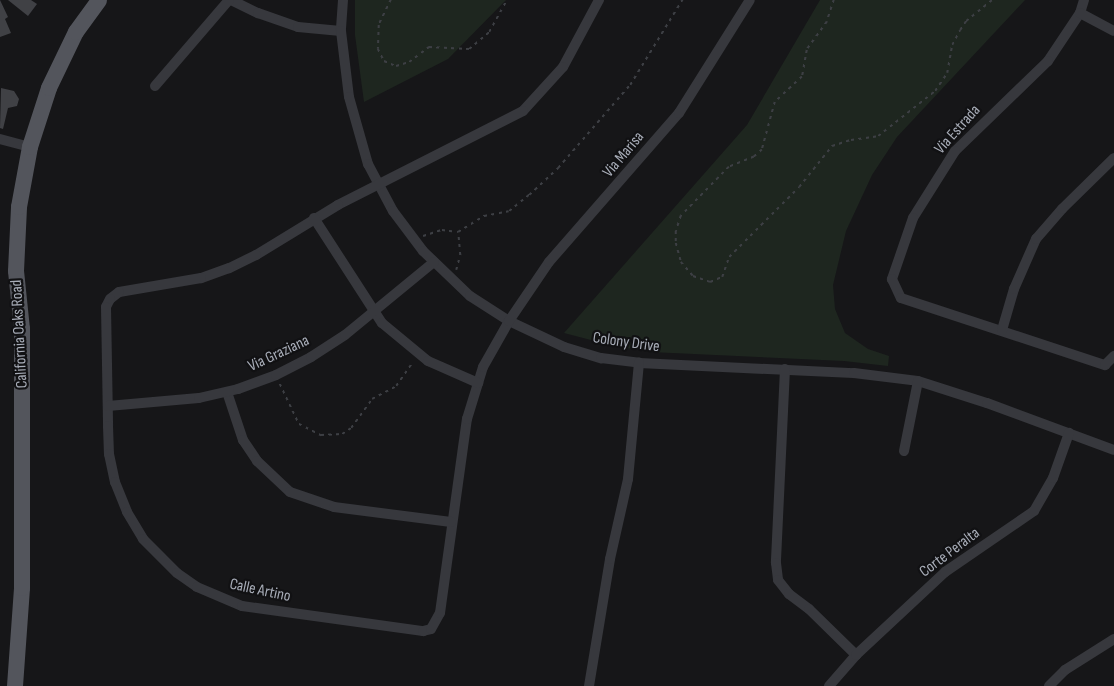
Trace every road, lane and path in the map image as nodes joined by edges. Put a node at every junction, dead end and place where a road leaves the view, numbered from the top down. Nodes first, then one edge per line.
1 (99, 0) edge
2 (230, 0) edge
3 (343, 0) edge
4 (391, 0) edge
5 (507, 0) edge
6 (599, 0) edge
7 (682, 0) edge
8 (750, 0) edge
9 (834, 0) edge
10 (992, 0) edge
11 (1084, 0) edge
12 (1080, 13) junction
13 (341, 31) junction
14 (1114, 31) edge
15 (155, 86) dead end
16 (0, 139) edge
17 (30, 147) junction
18 (1114, 158) edge
19 (380, 186) junction
20 (314, 218) junction
21 (458, 232) junction
22 (415, 241) junction
23 (434, 262) junction
24 (452, 279) junction
25 (374, 312) junction
26 (509, 321) junction
27 (1002, 330) junction
28 (417, 354) junction
29 (1114, 356) edge
30 (639, 363) junction
31 (785, 369) junction
32 (276, 375) junction
33 (918, 381) junction
34 (478, 383) junction
35 (227, 392) junction
36 (108, 406) junction
37 (1069, 433) junction
38 (1114, 450) edge
39 (904, 451) dead end
40 (451, 522) junction
41 (423, 631) joint
42 (1114, 639) edge
43 (856, 655) junction
44 (15, 686) edge
45 (589, 686) edge
46 (829, 686) edge
47 (1049, 686) edge

1 - 17 main road, California Oaks Road
2 - 13 street
2 - 15 street
3 - 13 street, Colony Drive
4 - 5 path
6 - 19 street
7 - 21 path
8 - 26 street, Via Marisa
9 - 10 path
11 - 12 street, Via Estrada
12 - 14 street
12 - 27 street, Via Estrada
13 - 19 street, Colony Drive
16 - 17 street
17 - 44 main road, California Oaks Road
18 - 27 street
19 - 20 street
19 - 22 street, Colony Drive
20 - 25 street
20 - 36 street, Calle Artino
21 - 22 path
21 - 24 path
22 - 23 street, Colony Drive
23 - 24 street, Colony Drive
23 - 25 street, Via Graziana
24 - 26 street, Colony Drive
25 - 28 street
25 - 32 street, Via Graziana
26 - 30 street, Colony Drive
26 - 34 street, Via Marisa
27 - 29 street
28 - 32 path
28 - 34 street
30 - 31 street, Colony Drive
30 - 45 street
31 - 33 street, Colony Drive
31 - 43 street
32 - 35 street, Via Graziana
33 - 37 street, Colony Drive
33 - 39 street
34 - 40 street, Via Marisa
35 - 36 street, Via Graziana
35 - 40 street
36 - 41 street, Calle Artino
37 - 38 street, Colony Drive
37 - 43 street, Corte Peralta
40 - 41 street, Via Marisa
42 - 47 street
43 - 46 street, Corte Peralta

